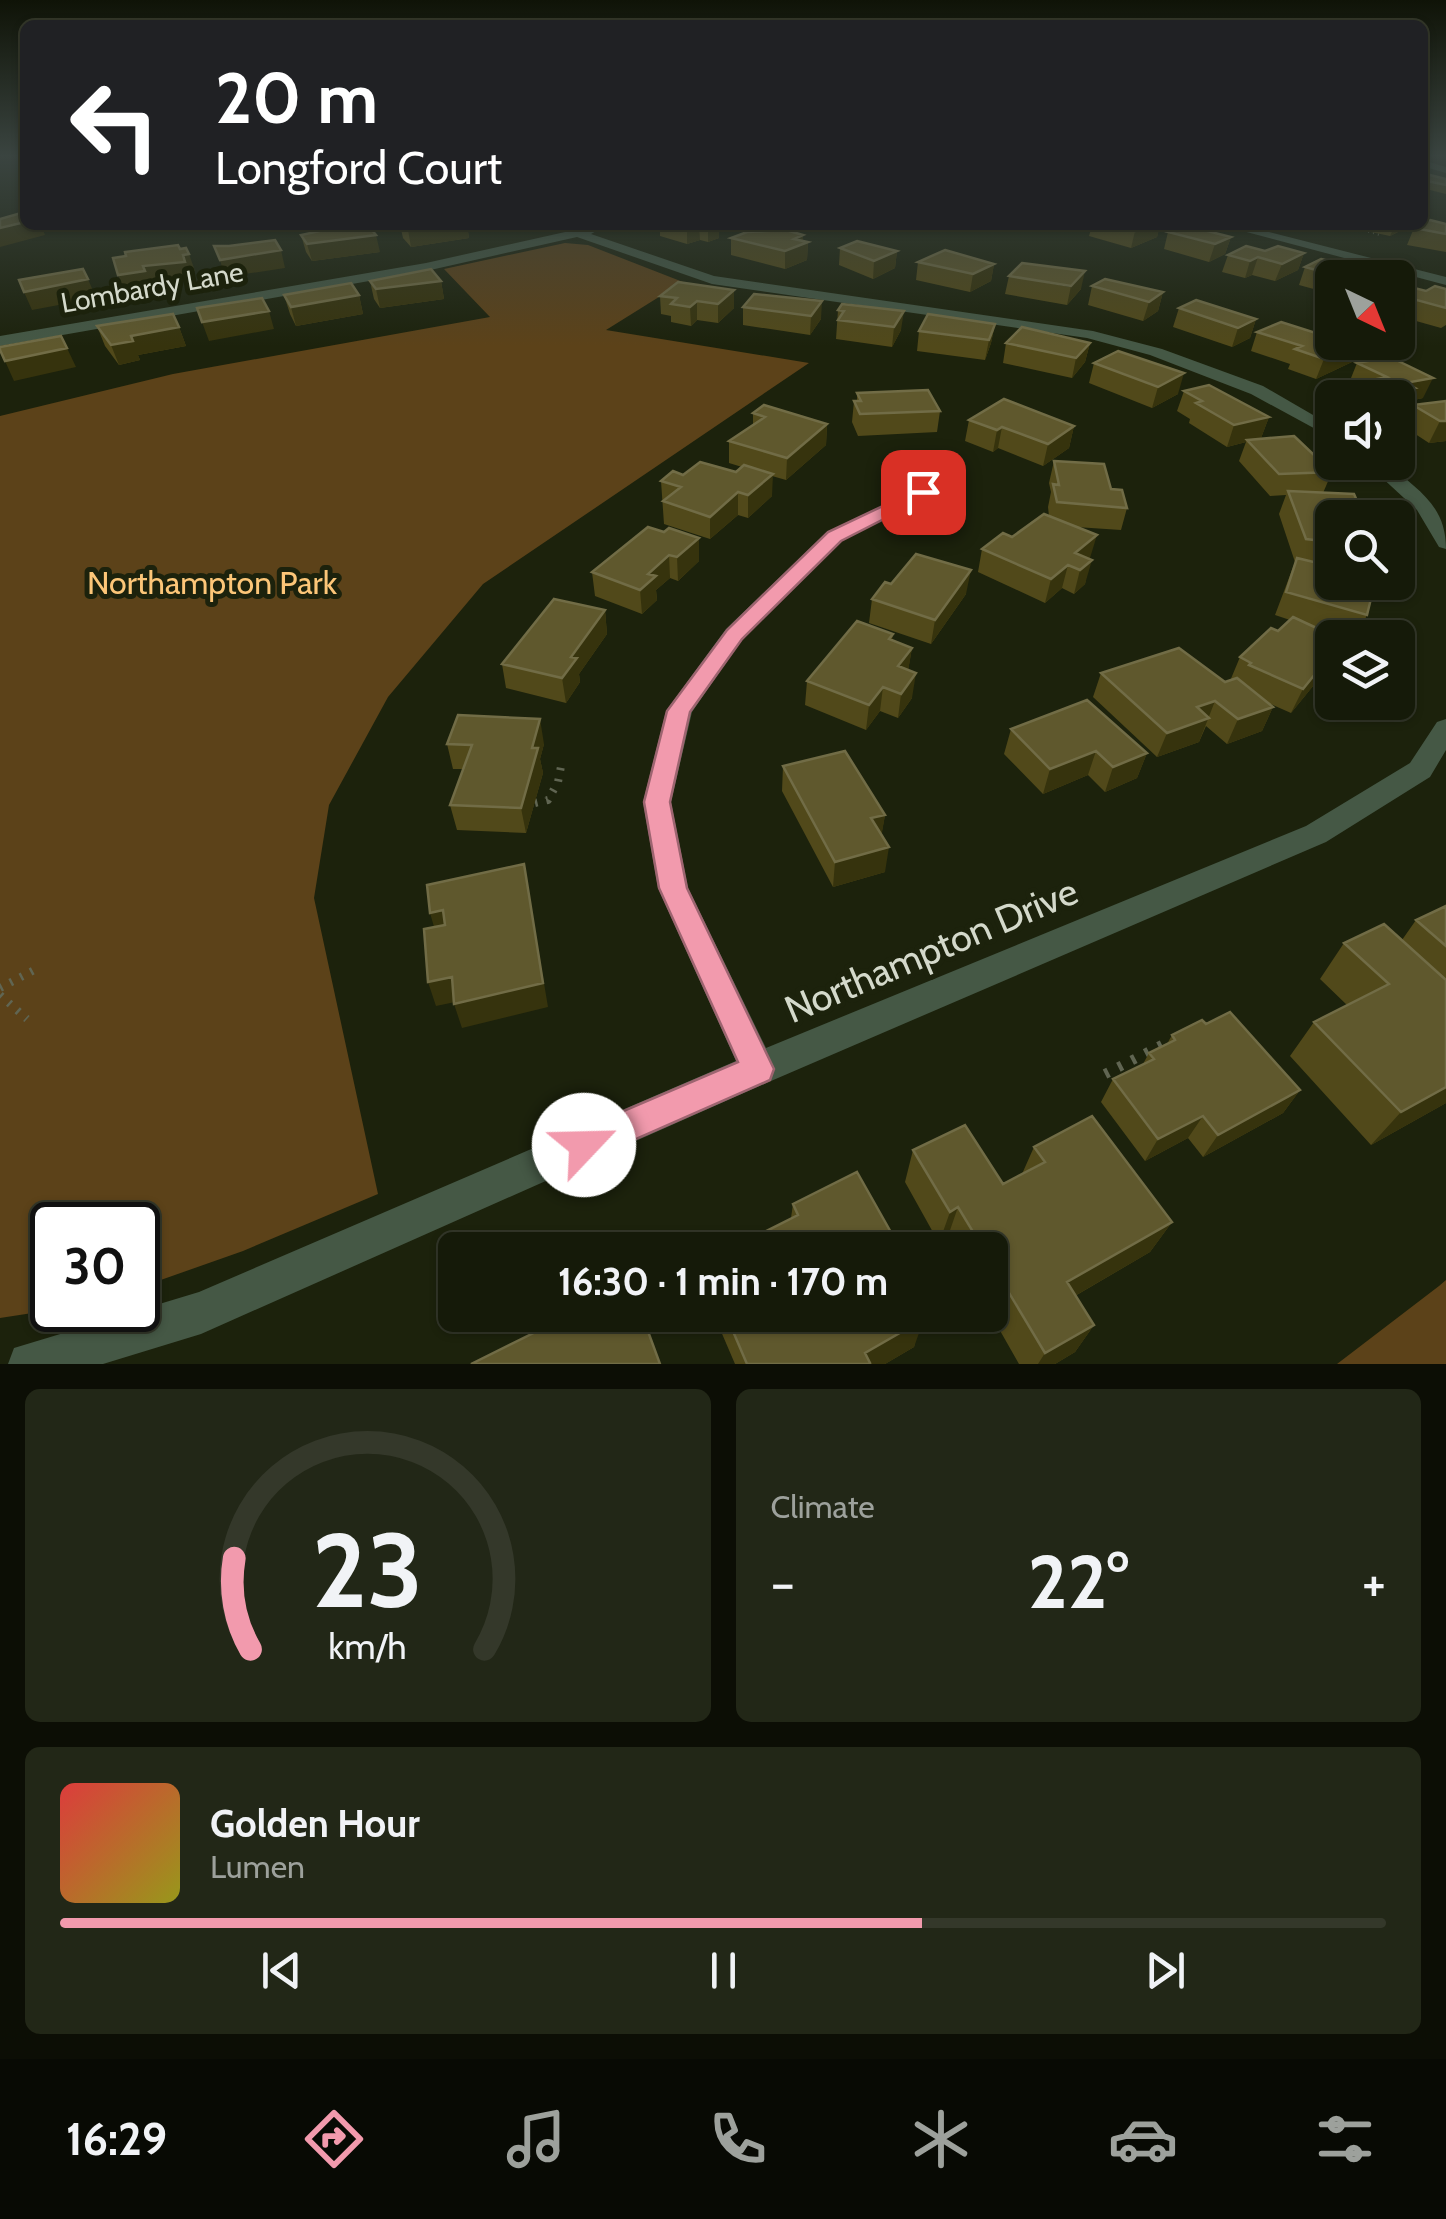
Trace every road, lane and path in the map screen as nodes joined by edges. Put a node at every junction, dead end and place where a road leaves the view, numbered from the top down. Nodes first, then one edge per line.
1 (592, 230) edge
2 (1246, 230) edge
3 (1364, 230) edge
4 (580, 234) junction
5 (1380, 235) dead end
6 (1446, 281) edge
7 (0, 341) edge
8 (1315, 424) edge
9 (1394, 480) edge
10 (923, 492) dead end
11 (1446, 543) edge
12 (1446, 728) edge
13 (562, 761) dead end
14 (535, 803) dead end
15 (38, 968) dead end
16 (0, 992) edge
17 (27, 1019) dead end
18 (1174, 1051) edge
19 (758, 1069) junction
20 (1105, 1074) dead end
21 (30, 1364) edge

1 - 4 street, Lombardy Lane
2 - 6 street
3 - 5 path
4 - 7 street, Lombardy Lane
4 - 8 street
9 - 11 street
10 - 19 street
12 - 19 street, Northampton Drive
13 - 14 path
15 - 16 path
16 - 17 path
18 - 20 path
19 - 21 street, Northampton Drive

